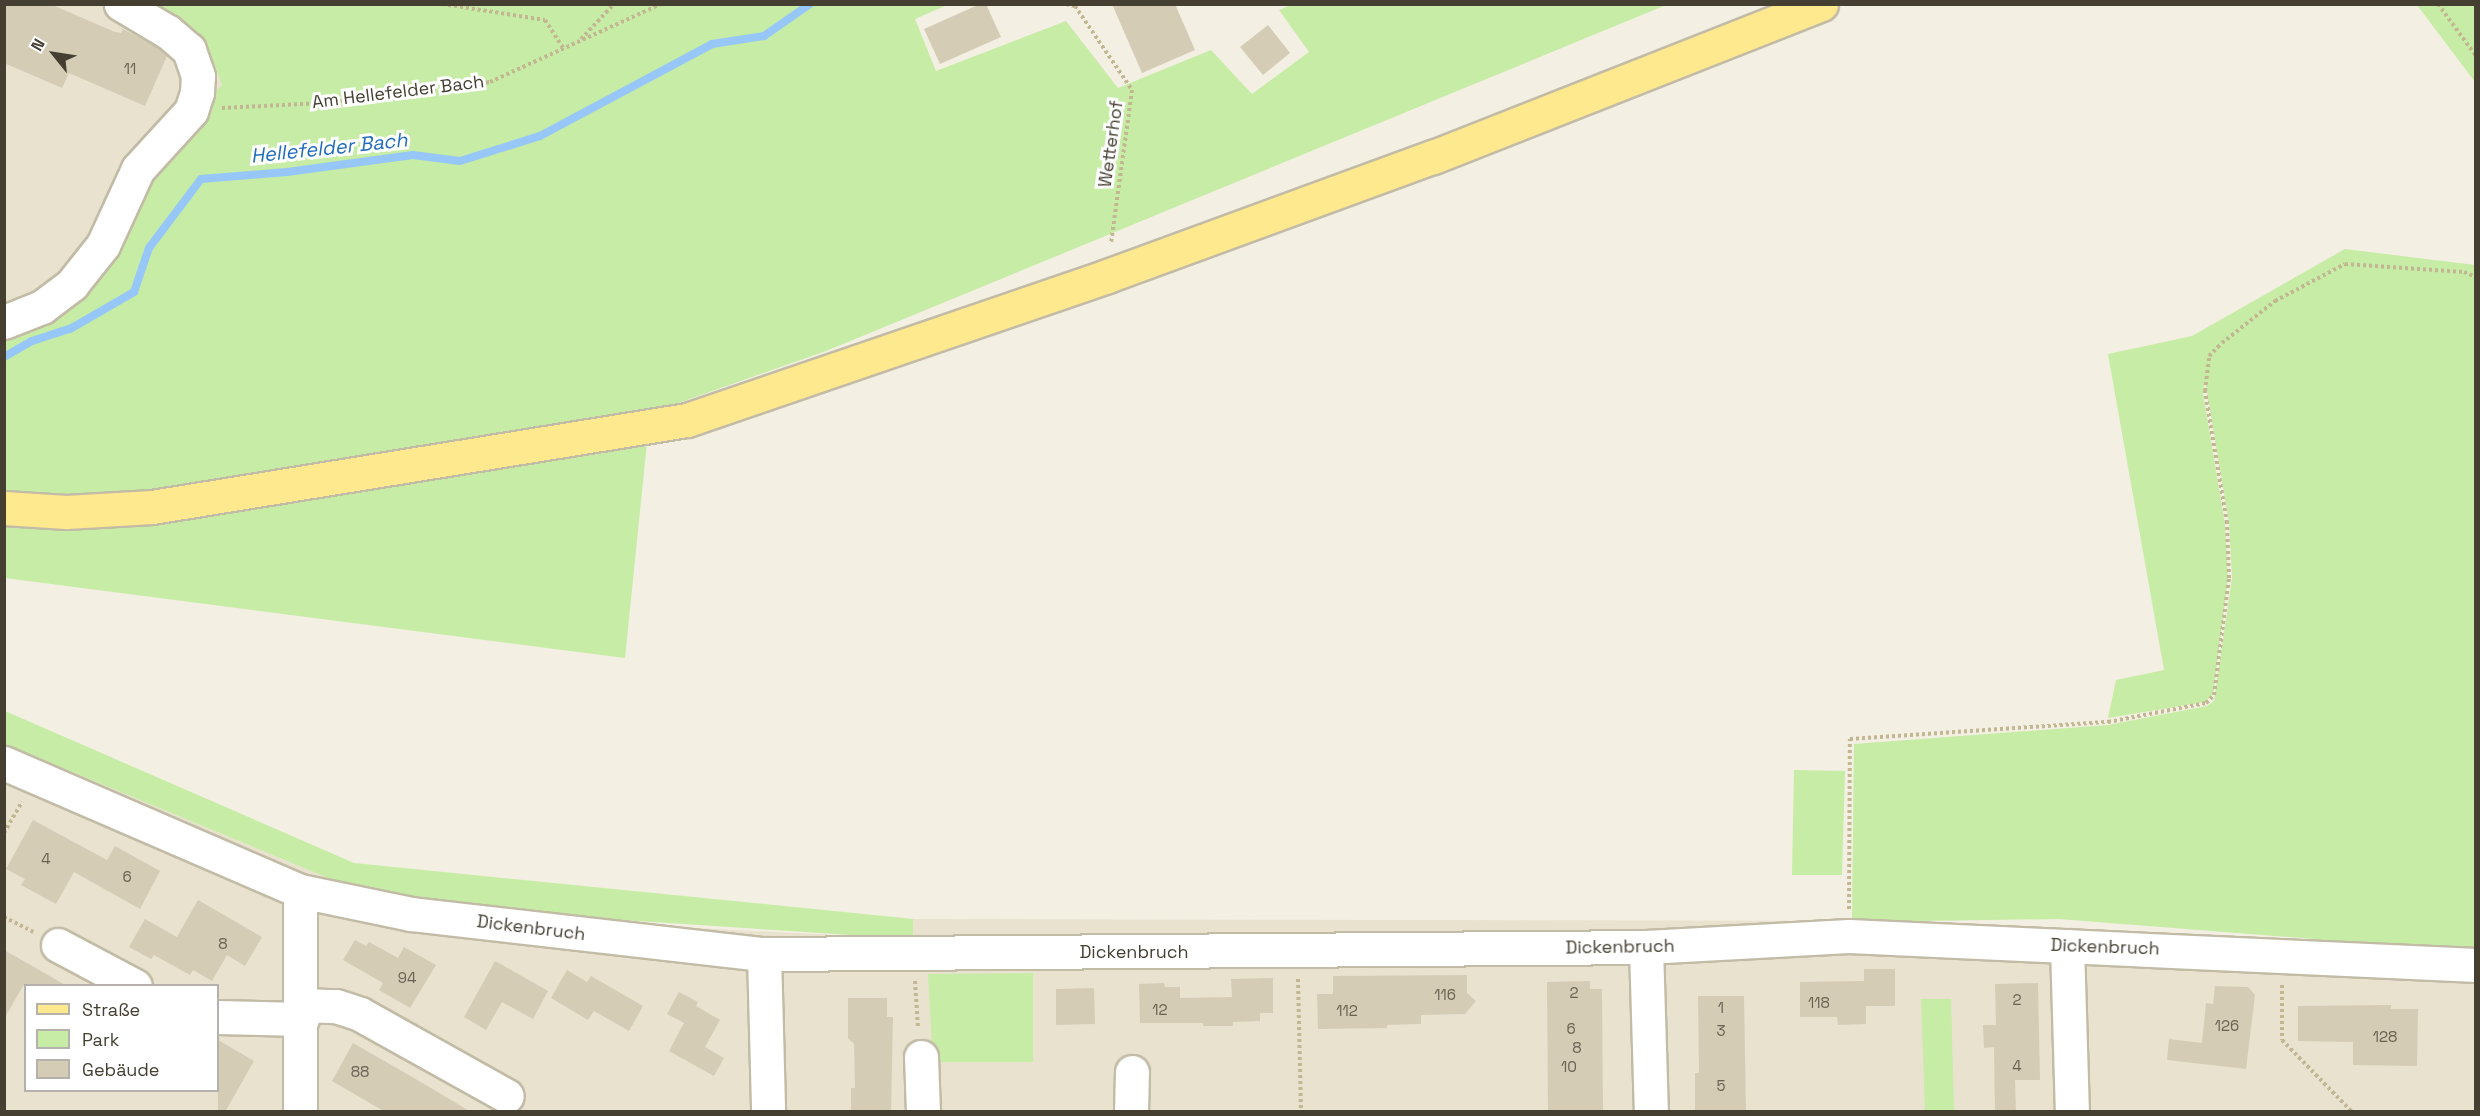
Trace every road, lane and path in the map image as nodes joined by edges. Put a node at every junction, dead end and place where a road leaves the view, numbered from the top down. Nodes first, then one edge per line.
1 (121, 4) edge
2 (442, 4) edge
3 (614, 4) edge
4 (661, 4) edge
5 (1066, 4) edge
6 (1821, 4) edge
7 (2438, 4) edge
8 (578, 42) junction
9 (564, 49) junction
10 (2475, 57) edge
11 (191, 111) junction
12 (1107, 276) junction
13 (2475, 277) edge
14 (4, 322) edge
15 (4, 508) edge
16 (4, 763) edge
17 (300, 891) junction
18 (1849, 936) junction
19 (58, 945) dead end
20 (2067, 946) junction
21 (1646, 947) junction
22 (1298, 951) junction
23 (764, 954) junction
24 (913, 954) junction
25 (2283, 954) junction
26 (2475, 965) edge
27 (131, 984) edge
28 (302, 1012) junction
29 (219, 1017) edge
30 (921, 1057) joint
31 (1132, 1072) dead end
32 (507, 1095) dead end
33 (300, 1112) edge
34 (768, 1112) edge
35 (923, 1112) edge
36 (1131, 1112) edge
37 (1301, 1112) edge
38 (1651, 1112) edge
39 (2072, 1112) edge
40 (2352, 1112) edge

1 - 11 street
2 - 9 path
3 - 8 path
4 - 8 path, Am Hellefelder Bach
5 - 12 path, Wetterhof
6 - 12 main road
7 - 10 path
8 - 9 path, Am Hellefelder Bach
9 - 11 path, Am Hellefelder Bach
11 - 14 street
12 - 15 main road
13 - 18 path
16 - 17 street, Dickenbruch
17 - 23 street, Dickenbruch
17 - 28 street
18 - 20 street, Dickenbruch
18 - 21 street, Dickenbruch
19 - 27 street
20 - 25 street, Dickenbruch
20 - 39 street
21 - 22 street, Dickenbruch
21 - 38 street
22 - 24 street, Dickenbruch
22 - 37 path
23 - 24 street, Dickenbruch
23 - 34 street
24 - 30 path
25 - 26 street, Dickenbruch
25 - 40 path
28 - 29 street
28 - 32 street
28 - 33 street
30 - 35 street
31 - 36 street

